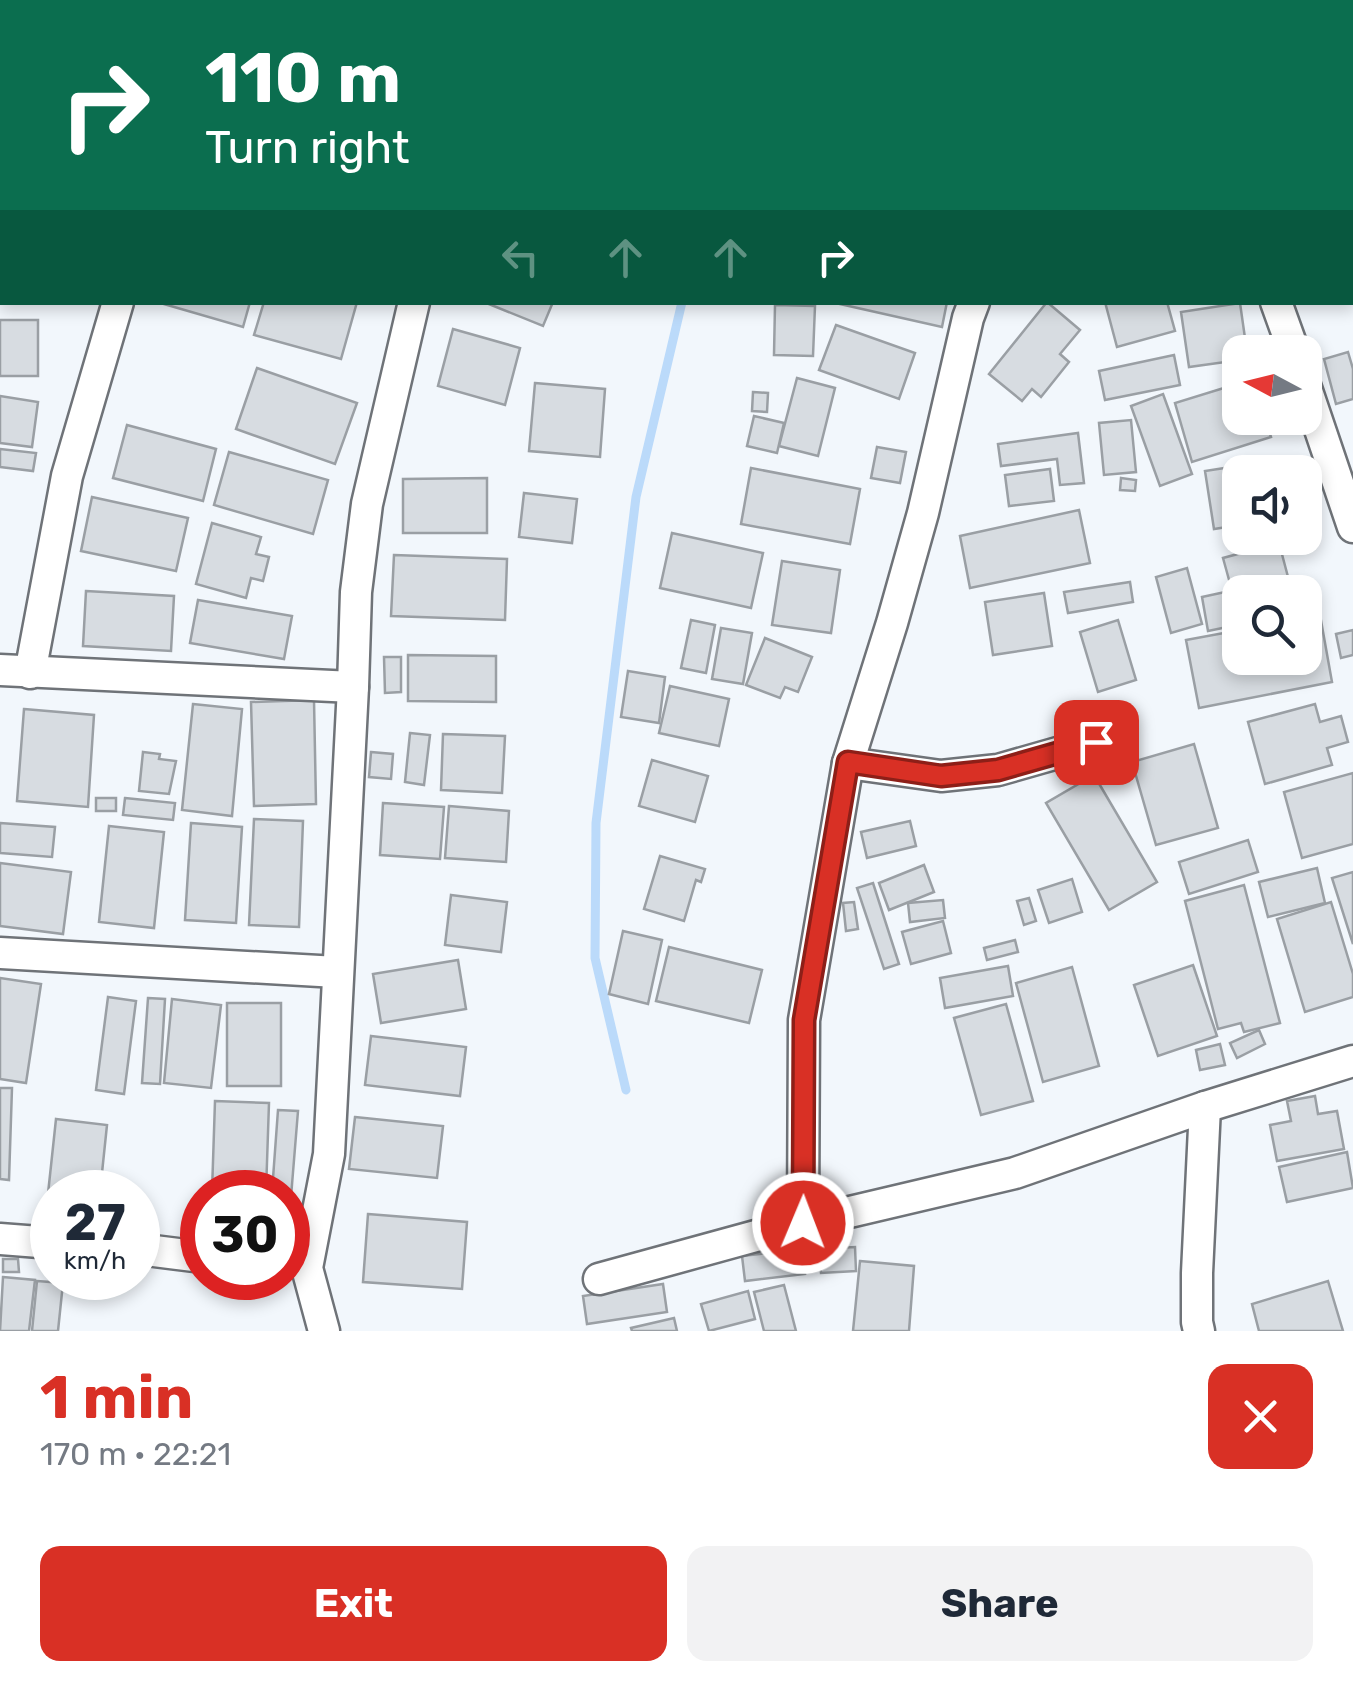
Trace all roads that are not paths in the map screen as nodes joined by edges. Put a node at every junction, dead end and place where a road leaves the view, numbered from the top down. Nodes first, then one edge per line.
1 (117, 305) edge
2 (413, 305) edge
3 (973, 305) edge
4 (1277, 305) edge
5 (1288, 335) edge
6 (1322, 435) edge
7 (1353, 528) edge
8 (15, 672) edge
9 (353, 687) junction
10 (1096, 742) dead end
11 (848, 762) junction
12 (0, 954) edge
13 (337, 972) junction
14 (1353, 1061) edge
15 (1205, 1107) junction
16 (310, 1221) edge
17 (803, 1223) junction
18 (0, 1240) edge
19 (30, 1242) edge
20 (599, 1279) dead end
21 (310, 1298) edge
22 (324, 1331) edge
23 (1198, 1331) edge

1 - 8 street
2 - 9 street
3 - 11 street
4 - 5 street
6 - 7 street
8 - 9 street
9 - 13 street
10 - 11 street
11 - 17 street
12 - 13 street
13 - 16 street
14 - 15 street
15 - 17 street
15 - 23 street
17 - 20 street
18 - 19 street
21 - 22 street

